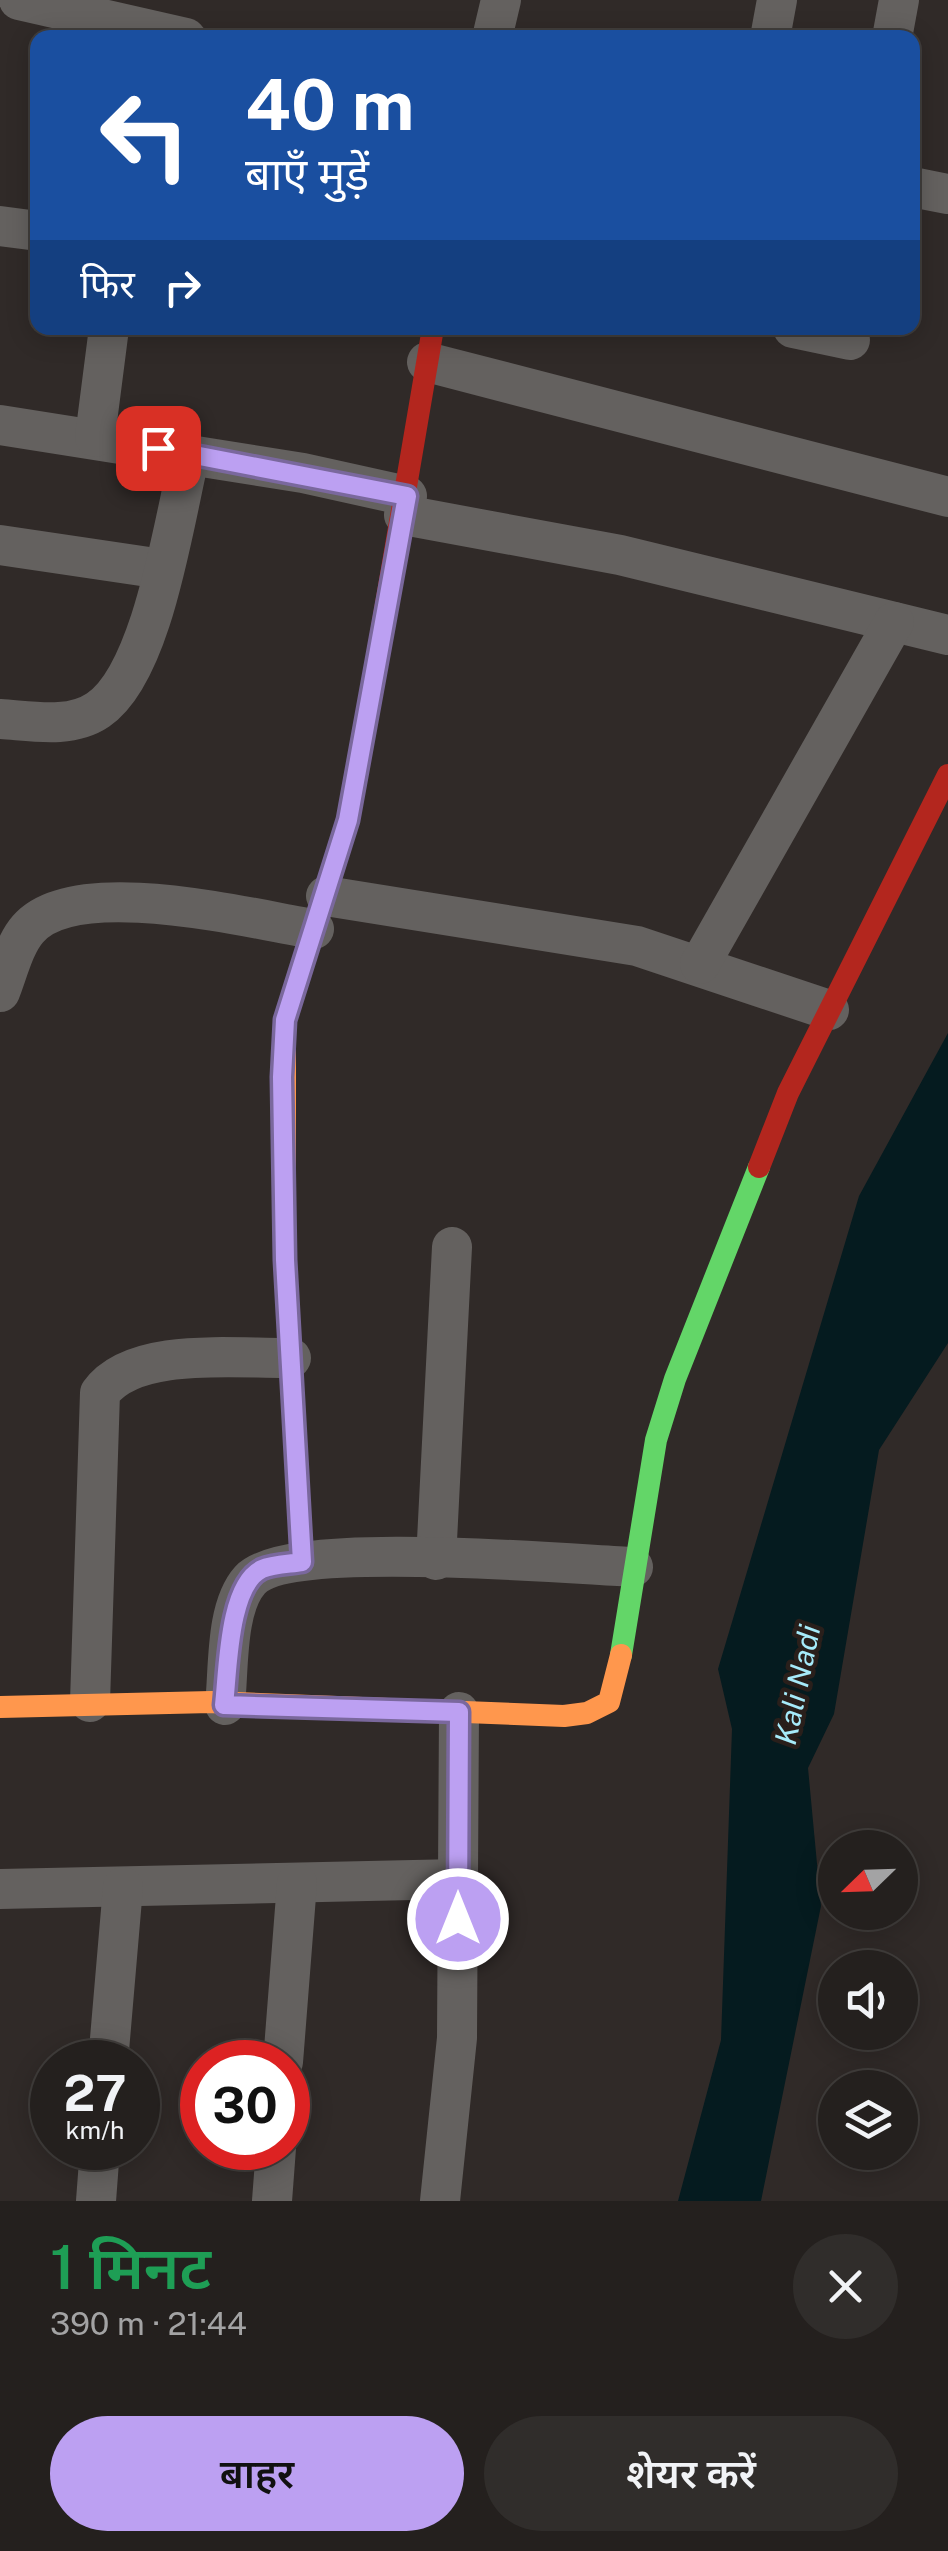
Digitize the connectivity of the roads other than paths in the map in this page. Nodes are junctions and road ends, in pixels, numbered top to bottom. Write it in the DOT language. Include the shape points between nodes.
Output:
graph roads {
  1 [pos="19,0"];
  2 [pos="500,0"];
  3 [pos="777,0"];
  4 [pos="899,0"];
  5 [pos="151,30"];
  6 [pos="494,30"];
  7 [pos="771,30"];
  8 [pos="893,30"];
  9 [pos="920,189"];
  10 [pos="948,194"];
  11 [pos="0,226"];
  12 [pos="30,230"];
  13 [pos="108,335"];
  14 [pos="826,335"];
  15 [pos="850,340"];
  16 [pos="430,345"];
  17 [pos="0,426"];
  18 [pos="94,437"];
  19 [pos="190,454"];
  20 [pos="948,497"];
  21 [pos="405,505"];
  22 [pos="0,546"];
  23 [pos="162,569"];
  24 [pos="894,622"];
  25 [pos="948,635"];
  26 [pos="0,720"];
  27 [pos="948,775"];
  28 [pos="320,913"];
  29 [pos="700,964"];
  30 [pos="0,992"];
  31 [pos="830,1010"];
  32 [pos="452,1247"];
  33 [pos="290,1358"];
  34 [pos="436,1560"];
  35 [pos="302,1562"];
  36 [pos="633,1567"];
  37 [pos="90,1702"];
  38 [pos="224,1705"];
  39 [pos="0,1707"];
  40 [pos="459,1712"];
  41 [pos="458,1879"];
  42 [pos="297,1883"];
  43 [pos="123,1886"];
  44 [pos="0,1889"];
  45 [pos="110,2040"];
  46 [pos="285,2040"];
  47 [pos="98,2170"];
  48 [pos="274,2170"];
  49 [pos="96,2201"];
  50 [pos="272,2201"];
  51 [pos="440,2201"];
  1 -- 5 [label="street"];
  2 -- 6 [label="street"];
  3 -- 7 [label="street"];
  4 -- 8 [label="street"];
  9 -- 10 [label="street"];
  11 -- 12 [label="street"];
  13 -- 18 [label="street"];
  14 -- 15 [label="street"];
  16 -- 20 [label="street"];
  16 -- 21 [label="street"];
  17 -- 18 [label="street"];
  18 -- 19 [label="street"];
  19 -- 21 [label="street"];
  19 -- 23 [label="street"];
  21 -- 24 [label="street"];
  21 -- 28 [label="street" via="348,820"];
  22 -- 23 [label="street"];
  23 -- 26 [label="street" via="142,648 124,686 96,712 67,722"];
  24 -- 25 [label="street"];
  24 -- 29 [label="street"];
  27 -- 31 [label="street"];
  28 -- 29 [label="street" via="600,940"];
  28 -- 30 [label="street" via="136,900 80,905 28,928"];
  28 -- 33 [label="street" via="288,1006 282,1077"];
  29 -- 31 [label="street"];
  31 -- 36 [label="street" via="788,1093 674,1379"];
  32 -- 34 [label="street"];
  33 -- 35 [label="street"];
  33 -- 37 [label="street" via="131,1367 112,1376 100,1393"];
  34 -- 35 [label="street"];
  34 -- 36 [label="street"];
  35 -- 38 [label="street" via="261,1570 246,1584 236,1610"];
  36 -- 40 [label="street" via="618,1678 608,1702 564,1716"];
  37 -- 38 [label="street"];
  37 -- 39 [label="street"];
  38 -- 40 [label="street"];
  40 -- 41 [label="street"];
  41 -- 42 [label="street"];
  41 -- 51 [label="street" via="457,2038"];
  42 -- 43 [label="street"];
  42 -- 46 [label="street"];
  43 -- 44 [label="street"];
  43 -- 45 [label="street"];
  47 -- 49 [label="street"];
  48 -- 50 [label="street"];
}
